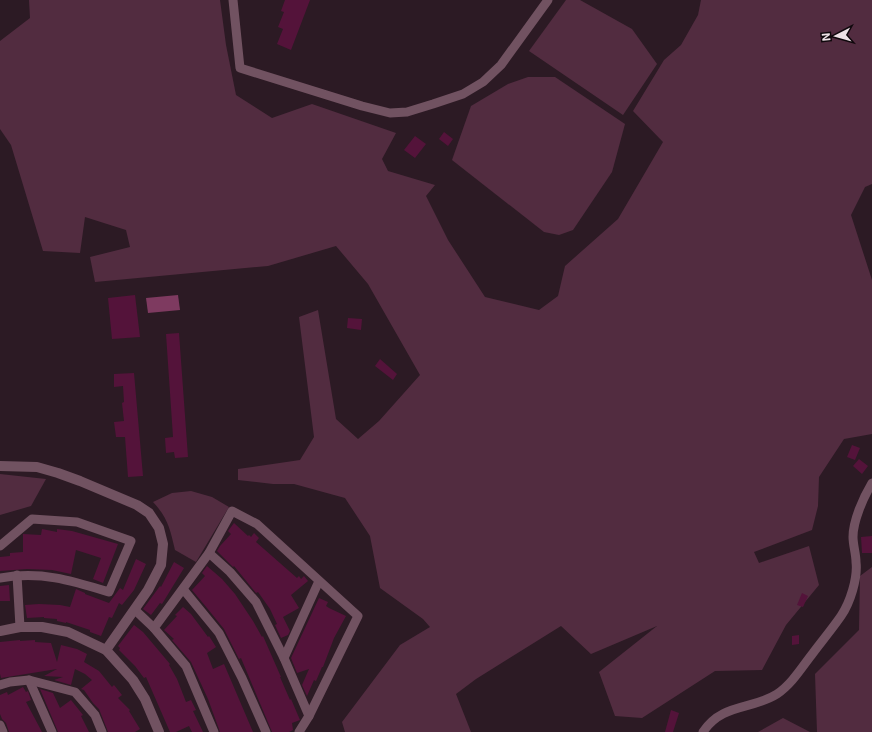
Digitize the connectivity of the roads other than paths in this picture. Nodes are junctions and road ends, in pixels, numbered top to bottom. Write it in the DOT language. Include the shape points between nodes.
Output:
graph roads {
  1 [pos="233,0"];
  2 [pos="548,0"];
  3 [pos="0,466"];
  4 [pos="872,483"];
  5 [pos="0,546"];
  6 [pos="209,553"];
  7 [pos="17,575"];
  8 [pos="0,578"];
  9 [pos="319,581"];
  10 [pos="183,589"];
  11 [pos="135,610"];
  12 [pos="20,627"];
  13 [pos="154,628"];
  14 [pos="0,631"];
  15 [pos="106,650"];
  16 [pos="284,658"];
  17 [pos="29,680"];
  18 [pos="0,685"];
  19 [pos="309,716"];
  20 [pos="0,725"];
  21 [pos="3,732"];
  22 [pos="52,732"];
  23 [pos="102,732"];
  24 [pos="159,732"];
  25 [pos="214,732"];
  26 [pos="266,732"];
  27 [pos="299,732"];
  28 [pos="703,732"];
  1 -- 2 [label="street" via="240,68 390,113 407,112 433,104 463,94 484,82 501,65"];
  3 -- 11 [label="street" via="36,468 58,473 137,505 149,513 159,528 163,544 162,560"];
  4 -- 28 [label="street" via="859,509 853,537 857,563 853,587 841,616 787,687 763,701 723,714 713,720"];
  5 -- 7 [label="street" via="32,519 77,522 131,541 109,592 48,576"];
  6 -- 9 [label="street" via="232,511 257,524"];
  6 -- 10 [label="street"];
  6 -- 16 [label="street" via="230,572 256,602"];
  7 -- 8 [label="street"];
  7 -- 12 [label="street"];
  9 -- 16 [label="street"];
  9 -- 19 [label="street" via="358,616"];
  10 -- 13 [label="street"];
  10 -- 26 [label="street" via="219,633"];
  11 -- 13 [label="street"];
  11 -- 15 [label="street"];
  12 -- 14 [label="street"];
  12 -- 15 [label="street" via="42,627 68,632"];
  13 -- 25 [label="street" via="186,666"];
  15 -- 24 [label="street" via="133,680 145,699"];
  16 -- 19 [label="street"];
  17 -- 18 [label="street"];
  17 -- 22 [label="street"];
  17 -- 23 [label="street" via="75,692 95,715"];
  19 -- 27 [label="street"];
  20 -- 21 [label="street"];
}
